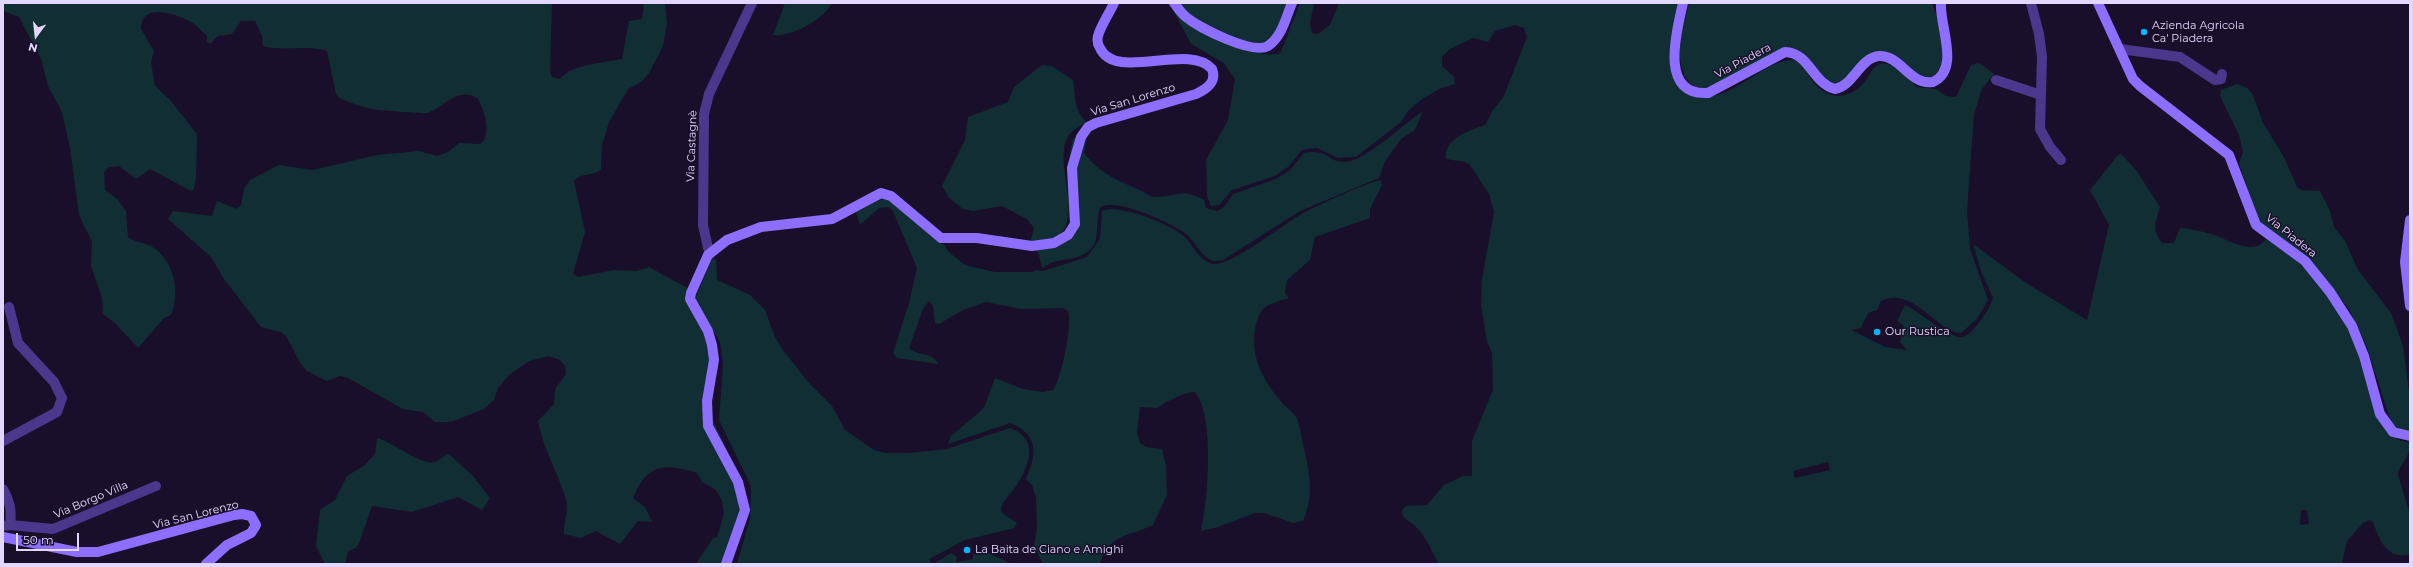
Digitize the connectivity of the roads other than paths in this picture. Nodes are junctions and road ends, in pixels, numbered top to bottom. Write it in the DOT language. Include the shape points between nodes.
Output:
graph roads {
  1 [pos="752,3"];
  2 [pos="1114,3"];
  3 [pos="1174,3"];
  4 [pos="1292,3"];
  5 [pos="1683,3"];
  6 [pos="1941,3"];
  7 [pos="2031,3"];
  8 [pos="2098,3"];
  9 [pos="2120,49"];
  10 [pos="2222,74"];
  11 [pos="1996,80"];
  12 [pos="2041,96"];
  13 [pos="2061,160"];
  14 [pos="2410,220"];
  15 [pos="712,250"];
  16 [pos="2410,306"];
  17 [pos="9,307"];
  18 [pos="2410,436"];
  19 [pos="3,441"];
  20 [pos="156,486"];
  21 [pos="3,489"];
  22 [pos="7,525"];
  23 [pos="3,537"];
  24 [pos="206,564"];
  25 [pos="726,564"];
  1 -- 15 [label="street, Via Castagnè" via="709,94 704,114 703,225 708,248"];
  2 -- 15 [label="street, Via San Lorenzo" via="1098,36 1098,44 1105,56 1120,62 1199,61 1211,67 1213,79 1207,88 1196,94 1088,127 1079,141 1072,168 1075,224 1068,235 1060,241 1032,246 977,238 941,238 891,196 881,193 838,217 755,228 727,240"];
  3 -- 4 [label="street" via="1186,17 1199,26 1257,49 1267,47 1276,40"];
  5 -- 6 [label="street, Via Piadera" via="1674,43 1676,70 1688,89 1708,93 1785,52 1802,57 1824,85 1835,89 1847,84 1867,62 1880,56 1894,60 1920,81 1933,82 1940,76 1946,60"];
  7 -- 12 [label="street" via="2041,49"];
  8 -- 9 [label="street, Via Piadera"];
  9 -- 10 [label="street" via="2180,57 2215,80 2221,79"];
  9 -- 18 [label="street, Via Piadera" via="2133,79 2140,86 2229,155 2256,225 2305,261 2330,292 2344,312 2359,342 2380,414 2393,432"];
  11 -- 12 [label="street"];
  12 -- 13 [label="street" via="2040,129"];
  14 -- 16 [label="street" via="2405,262"];
  15 -- 25 [label="street, Via San Lorenzo" via="703,262 690,299 708,332 712,345 714,360 707,401 708,426 738,482 745,510"];
  17 -- 19 [label="street" via="18,343 54,382 62,398 57,412"];
  20 -- 22 [label="street, Via Borgo Villa" via="53,529"];
  21 -- 22 [label="street, Via Borgo Villa" via="11,504"];
  23 -- 24 [label="street, Via San Lorenzo" via="78,552 98,552 234,515 251,516 256,525 251,533 227,545"];
}
